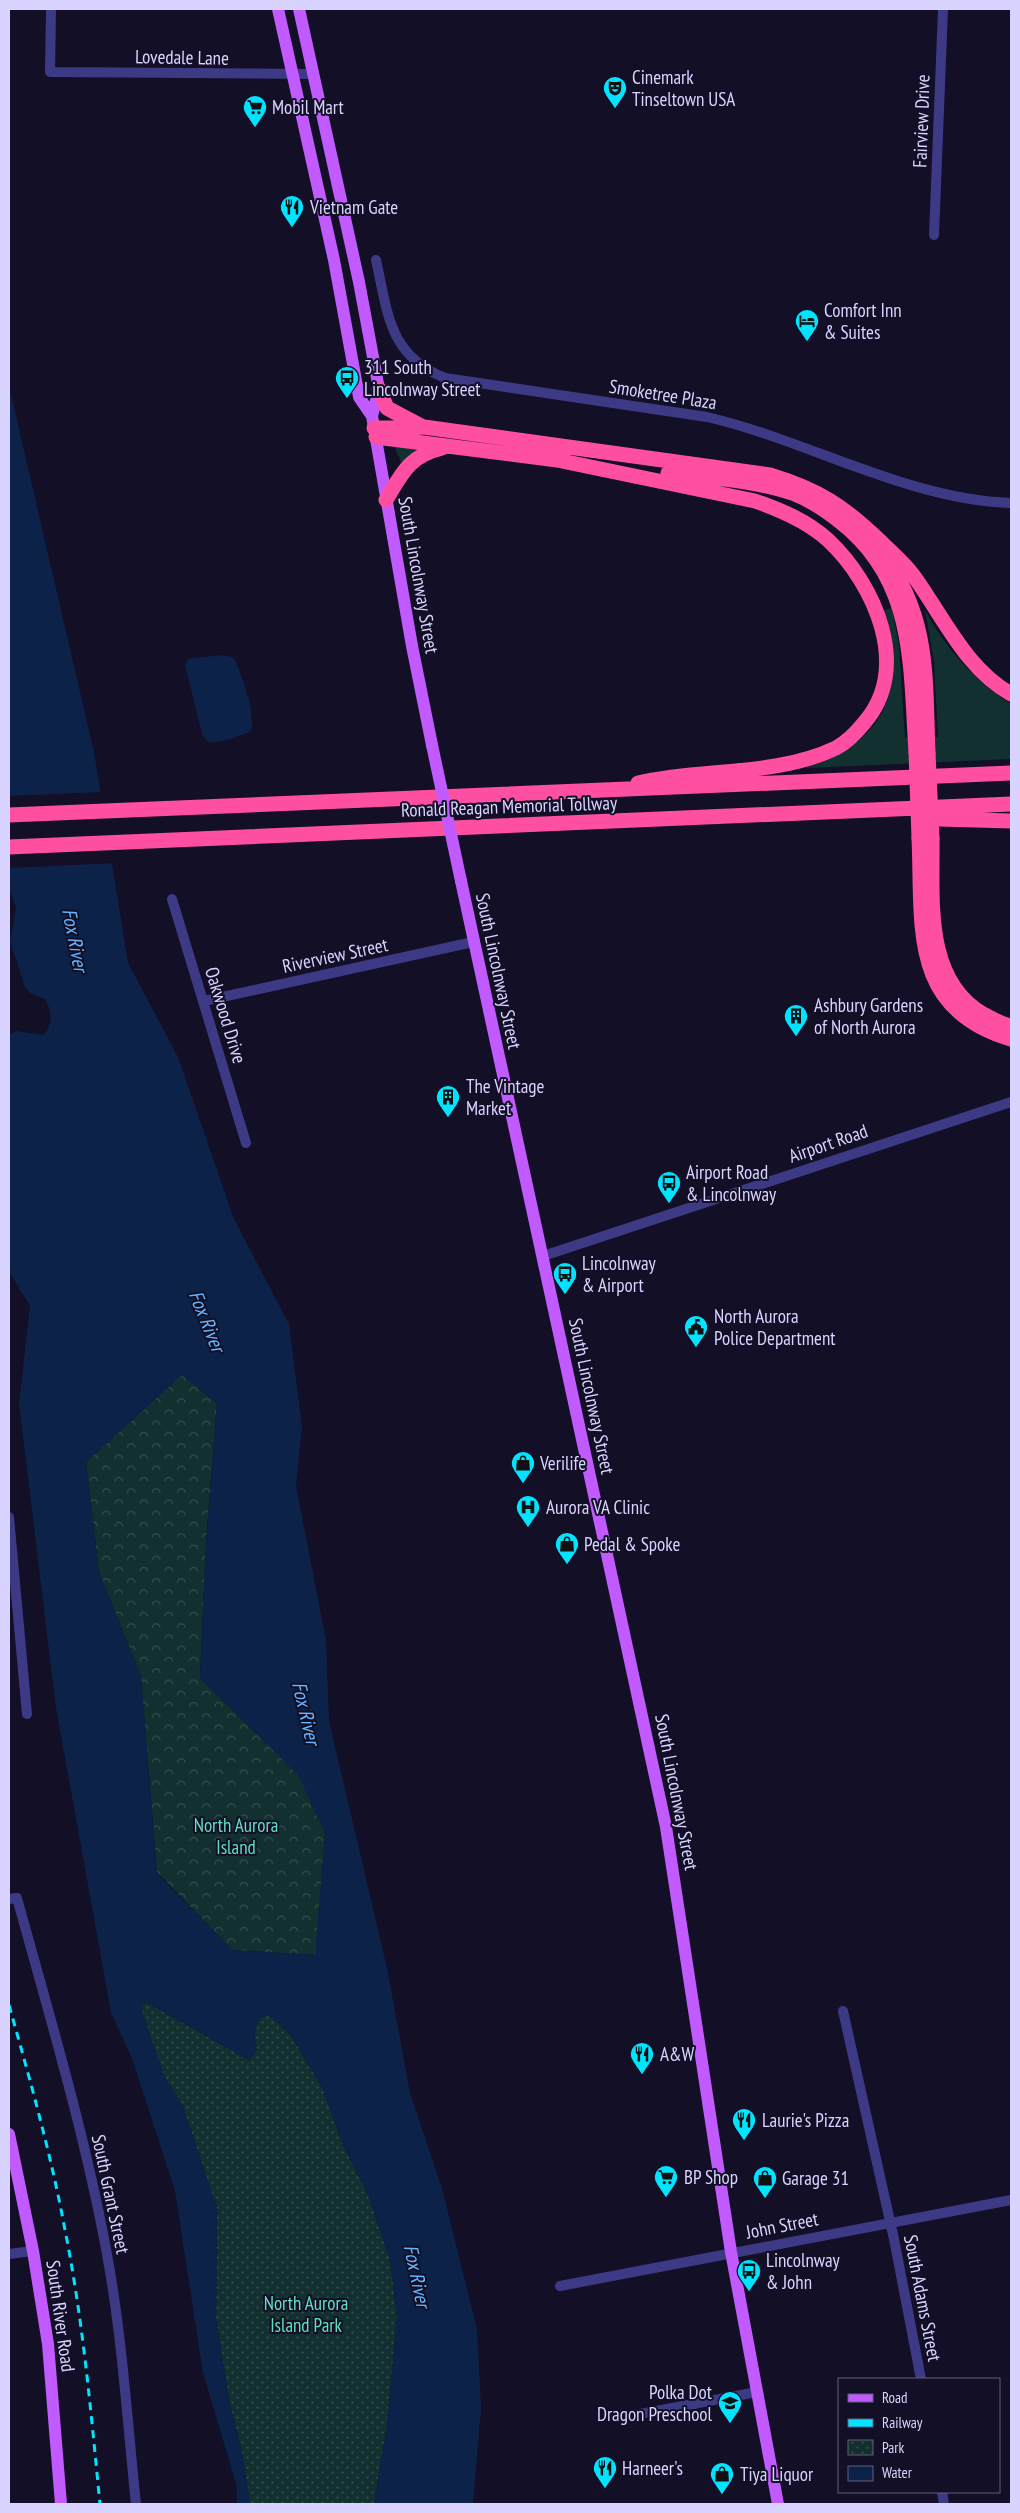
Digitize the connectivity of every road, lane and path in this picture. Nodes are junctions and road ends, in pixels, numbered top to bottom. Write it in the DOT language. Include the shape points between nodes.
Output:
graph roads {
  1 [pos="51,9"];
  2 [pos="278,9"];
  3 [pos="298,9"];
  4 [pos="943,9"];
  5 [pos="313,74"];
  6 [pos="293,75"];
  7 [pos="934,235"];
  8 [pos="376,260"];
  9 [pos="379,389"];
  10 [pos="374,427"];
  11 [pos="424,427"];
  12 [pos="448,447"];
  13 [pos="556,460"];
  14 [pos="386,500"];
  15 [pos="1011,503"];
  16 [pos="857,519"];
  17 [pos="1011,694"];
  18 [pos="922,752"];
  19 [pos="1011,773"];
  20 [pos="603,791"];
  21 [pos="1011,804"];
  22 [pos="892,810"];
  23 [pos="9,815"];
  24 [pos="1011,821"];
  25 [pos="925,838"];
  26 [pos="9,847"];
  27 [pos="172,898"];
  28 [pos="473,942"];
  29 [pos="204,1001"];
  30 [pos="1011,1026"];
  31 [pos="1011,1039"];
  32 [pos="1011,1102"];
  33 [pos="246,1143"];
  34 [pos="543,1256"];
  35 [pos="9,1517"];
  36 [pos="27,1714"];
  37 [pos="13,1898"];
  38 [pos="843,2010"];
  39 [pos="9,2134"];
  40 [pos="1011,2200"];
  41 [pos="890,2223"];
  42 [pos="33,2251"];
  43 [pos="730,2252"];
  44 [pos="9,2254"];
  45 [pos="560,2286"];
  46 [pos="921,2378"];
  47 [pos="757,2392"];
  48 [pos="619,2418"];
  49 [pos="61,2504"];
  50 [pos="136,2504"];
  51 [pos="778,2504"];
  1 -- 6 [label="street, Lovedale Lane" via="50,72"];
  2 -- 6 [label="main road, South Lincolnway Street"];
  3 -- 5 [label="main road, South Lincolnway Street"];
  4 -- 7 [label="street, Fairview Drive"];
  5 -- 6 [label="street, Lovedale Lane"];
  5 -- 9 [label="main road, South Lincolnway Street"];
  6 -- 10 [label="main road, South Lincolnway Street" via="334,260 359,397"];
  8 -- 15 [label="street, Smoketree Plaza" via="393,332 400,346 419,364 445,378 706,417 745,427 926,489 976,500"];
  9 -- 10 [label="main road, South Lincolnway Street"];
  9 -- 11 [label="highway" via="387,408"];
  10 -- 11 [label="highway"];
  10 -- 12 [label="highway"];
  10 -- 14 [label="main road, South Lincolnway Street"];
  11 -- 16 [label="highway" via="770,475 804,485"];
  12 -- 13 [label="highway"];
  12 -- 14 [label="highway" via="415,459 403,470"];
  13 -- 18 [label="highway" via="749,483 796,495 853,531 873,553 902,610 910,648"];
  13 -- 20 [label="highway" via="780,509 805,523 834,547 863,584 886,644 887,666 880,699 855,734 837,747 792,762 662,778"];
  14 -- 28 [label="main road, South Lincolnway Street, bridge"];
  16 -- 17 [label="highway" via="912,575 967,656"];
  16 -- 18 [label="highway" via="899,576 912,603 924,660"];
  18 -- 25 [label="highway, bridge"];
  19 -- 20 [label="highway, Ronald Reagan Memorial Tollway"];
  20 -- 23 [label="highway, Ronald Reagan Memorial Tollway"];
  21 -- 22 [label="highway, Ronald Reagan Memorial Tollway"];
  22 -- 24 [label="highway" via="940,819"];
  22 -- 26 [label="highway, Ronald Reagan Memorial Tollway"];
  25 -- 30 [label="highway" via="934,932 940,959 951,985 971,1006 1003,1025"];
  25 -- 31 [label="highway" via="924,946 931,976 948,1002 967,1020"];
  27 -- 29 [label="street, Oakwood Drive"];
  28 -- 29 [label="street, Riverview Street"];
  28 -- 34 [label="main road, South Lincolnway Street"];
  29 -- 33 [label="street, Oakwood Drive"];
  32 -- 34 [label="street, Airport Road"];
  34 -- 43 [label="main road, South Lincolnway Street" via="666,1827"];
  35 -- 36 [label="street"];
  37 -- 50 [label="street, South Grant Street" via="81,2137 101,2224 116,2314"];
  38 -- 41 [label="street, South Adams Street"];
  39 -- 42 [label="main road, South River Road"];
  40 -- 41 [label="street, John Street"];
  41 -- 43 [label="street, John Street"];
  41 -- 46 [label="street, South Adams Street"];
  42 -- 44 [label="street"];
  42 -- 49 [label="main road, South River Road" via="48,2344"];
  43 -- 45 [label="street, John Street"];
  43 -- 47 [label="main road, South Lincolnway Street"];
  47 -- 48 [label="street"];
  47 -- 51 [label="main road, South Lincolnway Street"];
}
